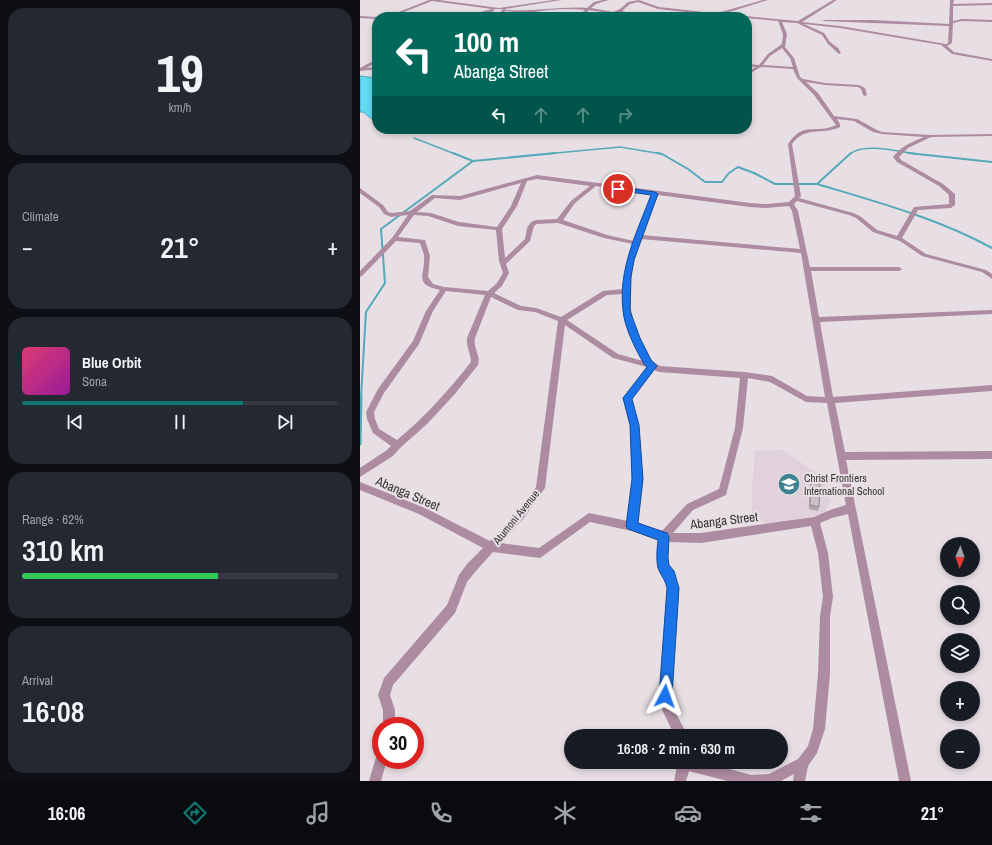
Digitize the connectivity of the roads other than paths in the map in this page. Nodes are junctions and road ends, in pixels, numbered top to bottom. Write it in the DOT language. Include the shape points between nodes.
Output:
graph roads {
  1 [pos="432,0"];
  2 [pos="466,0"];
  3 [pos="559,0"];
  4 [pos="607,0"];
  5 [pos="637,0"];
  6 [pos="766,0"];
  7 [pos="835,0"];
  8 [pos="952,0"];
  9 [pos="459,3"];
  10 [pos="992,4"];
  11 [pos="951,5"];
  12 [pos="590,8"];
  13 [pos="501,9"];
  14 [pos="618,11"];
  15 [pos="401,12"];
  16 [pos="486,12"];
  17 [pos="500,12"];
  18 [pos="525,12"];
  19 [pos="585,12"];
  20 [pos="608,12"];
  21 [pos="621,12"];
  22 [pos="693,12"];
  23 [pos="730,12"];
  24 [pos="360,17"];
  25 [pos="372,18"];
  26 [pos="752,18"];
  27 [pos="778,21"];
  28 [pos="992,21"];
  29 [pos="752,22"];
  30 [pos="799,22"];
  31 [pos="951,23"];
  32 [pos="783,45"];
  33 [pos="943,45"];
  34 [pos="839,53"];
  35 [pos="992,60"];
  36 [pos="372,63"];
  37 [pos="752,65"];
  38 [pos="760,66"];
  39 [pos="795,68"];
  40 [pos="372,69"];
  41 [pos="360,70"];
  42 [pos="752,71"];
  43 [pos="800,80"];
  44 [pos="865,95"];
  45 [pos="832,117"];
  46 [pos="992,135"];
  47 [pos="930,136"];
  48 [pos="525,180"];
  49 [pos="594,185"];
  50 [pos="361,193"];
  51 [pos="655,194"];
  52 [pos="794,201"];
  53 [pos="412,213"];
  54 [pos="559,221"];
  55 [pos="499,229"];
  56 [pos="394,239"];
  57 [pos="898,239"];
  58 [pos="638,240"];
  59 [pos="804,251"];
  60 [pos="502,263"];
  61 [pos="807,269"];
  62 [pos="899,269"];
  63 [pos="360,275"];
  64 [pos="992,277"];
  65 [pos="444,289"];
  66 [pos="627,291"];
  67 [pos="489,293"];
  68 [pos="992,312"];
  69 [pos="562,320"];
  70 [pos="816,320"];
  71 [pos="653,366"];
  72 [pos="744,375"];
  73 [pos="992,388"];
  74 [pos="830,400"];
  75 [pos="397,445"];
  76 [pos="992,455"];
  77 [pos="842,456"];
  78 [pos="360,473"];
  79 [pos="360,486"];
  80 [pos="852,508"];
  81 [pos="815,521"];
  82 [pos="632,526"];
  83 [pos="663,537"];
  84 [pos="492,547"];
  85 [pos="389,717"];
  86 [pos="678,729"];
  87 [pos="802,763"];
  88 [pos="378,769"];
  89 [pos="683,769"];
  90 [pos="709,769"];
  91 [pos="375,781"];
  92 [pos="680,781"];
  93 [pos="799,781"];
  94 [pos="905,781"];
  1 -- 9 [label="street"];
  1 -- 15 [label="street"];
  2 -- 9 [label="street"];
  3 -- 13 [label="street"];
  4 -- 12 [label="street" via="597,2"];
  5 -- 14 [label="street"];
  5 -- 22 [label="street" via="658,8"];
  6 -- 23 [label="street"];
  7 -- 30 [label="street"];
  8 -- 11 [label="street"];
  9 -- 13 [label="street"];
  10 -- 11 [label="street"];
  11 -- 31 [label="street"];
  12 -- 18 [label="street"];
  12 -- 19 [label="street"];
  12 -- 20 [label="street"];
  13 -- 16 [label="street"];
  13 -- 17 [label="street"];
  13 -- 18 [label="street"];
  14 -- 21 [label="street"];
  24 -- 25 [label="street"];
  26 -- 27 [label="street"];
  27 -- 29 [label="street"];
  27 -- 30 [label="street"];
  27 -- 32 [label="street" via="784,34"];
  28 -- 31 [label="street" via="962,20"];
  30 -- 31 [label="street"];
  30 -- 33 [label="street"];
  30 -- 34 [label="street" via="825,36"];
  31 -- 33 [label="street" via="950,43"];
  32 -- 38 [label="street" via="769,55"];
  32 -- 39 [label="street"];
  33 -- 35 [label="street" via="954,52"];
  36 -- 41 [label="street"];
  37 -- 38 [label="street"];
  38 -- 39 [label="street"];
  38 -- 42 [label="street"];
  39 -- 43 [label="street"];
  40 -- 41 [label="street"];
  43 -- 44 [label="street" via="859,86 863,88"];
  43 -- 45 [label="street" via="816,94"];
  45 -- 47 [label="street" via="855,120 882,133"];
  45 -- 52 [label="street" via="838,124 834,129 803,131 790,144 798,192"];
  46 -- 47 [label="street"];
  47 -- 57 [label="street" via="898,153 896,157 952,194 952,205 945,208 916,208"];
  48 -- 49 [label="street" via="537,177"];
  48 -- 53 [label="street" via="460,198 434,196"];
  48 -- 55 [label="street" via="514,206"];
  49 -- 51 [label="street"];
  49 -- 54 [label="street" via="573,202"];
  50 -- 53 [label="street" via="391,215"];
  51 -- 52 [label="street" via="766,206"];
  51 -- 58 [label="street"];
  52 -- 57 [label="street" via="851,214 875,231"];
  52 -- 59 [label="street"];
  53 -- 55 [label="street" via="429,214 458,224"];
  53 -- 56 [label="street"];
  54 -- 58 [label="street" via="606,237"];
  54 -- 60 [label="street" via="534,223 530,227 528,240"];
  55 -- 60 [label="street"];
  56 -- 63 [label="street"];
  56 -- 65 [label="street" via="423,241 427,256 426,282"];
  57 -- 64 [label="street" via="924,255 984,271"];
  58 -- 59 [label="street"];
  58 -- 66 [label="street" via="630,260"];
  59 -- 61 [label="street"];
  60 -- 67 [label="street" via="506,273 500,284"];
  61 -- 62 [label="street"];
  61 -- 70 [label="street"];
  65 -- 67 [label="street"];
  65 -- 75 [label="street" via="430,311 416,342 384,385 370,412 376,431"];
  66 -- 69 [label="street" via="605,293"];
  66 -- 71 [label="street" via="626,311 647,362"];
  67 -- 69 [label="street" via="520,308 536,310"];
  67 -- 75 [label="street" via="470,343 476,358 475,363 424,422"];
  68 -- 70 [label="street"];
  69 -- 71 [label="street" via="616,356"];
  69 -- 84 [label="street, Atumoni Avenue" via="540,488 521,515"];
  70 -- 74 [label="street"];
  71 -- 72 [label="street" via="659,369"];
  71 -- 82 [label="street" via="627,398 634,425 637,479"];
  72 -- 74 [label="street" via="772,379 806,399"];
  72 -- 83 [label="street" via="738,428 723,492 690,507"];
  73 -- 74 [label="street"];
  74 -- 77 [label="street"];
  75 -- 78 [label="street" via="390,453"];
  76 -- 77 [label="street"];
  77 -- 80 [label="street"];
  79 -- 84 [label="street, Abanga Street" via="422,511"];
  80 -- 81 [label="street, Abanga Street"];
  80 -- 94 [label="street"];
  81 -- 83 [label="street, Abanga Street" via="701,538"];
  81 -- 87 [label="street" via="823,553 828,598 825,616 824,674 819,729 812,749"];
  82 -- 83 [label="street, Abanga Street"];
  82 -- 84 [label="street, Abanga Street" via="589,517 540,553"];
  83 -- 86 [label="street" via="662,558 673,588 665,696 669,712"];
  84 -- 85 [label="street, Atumoni Avenue" via="463,579 450,608 388,682 384,695"];
  87 -- 90 [label="street" via="770,780 751,781"];
  87 -- 93 [label="street"];
  88 -- 91 [label="street"];
  89 -- 92 [label="street"];
}
